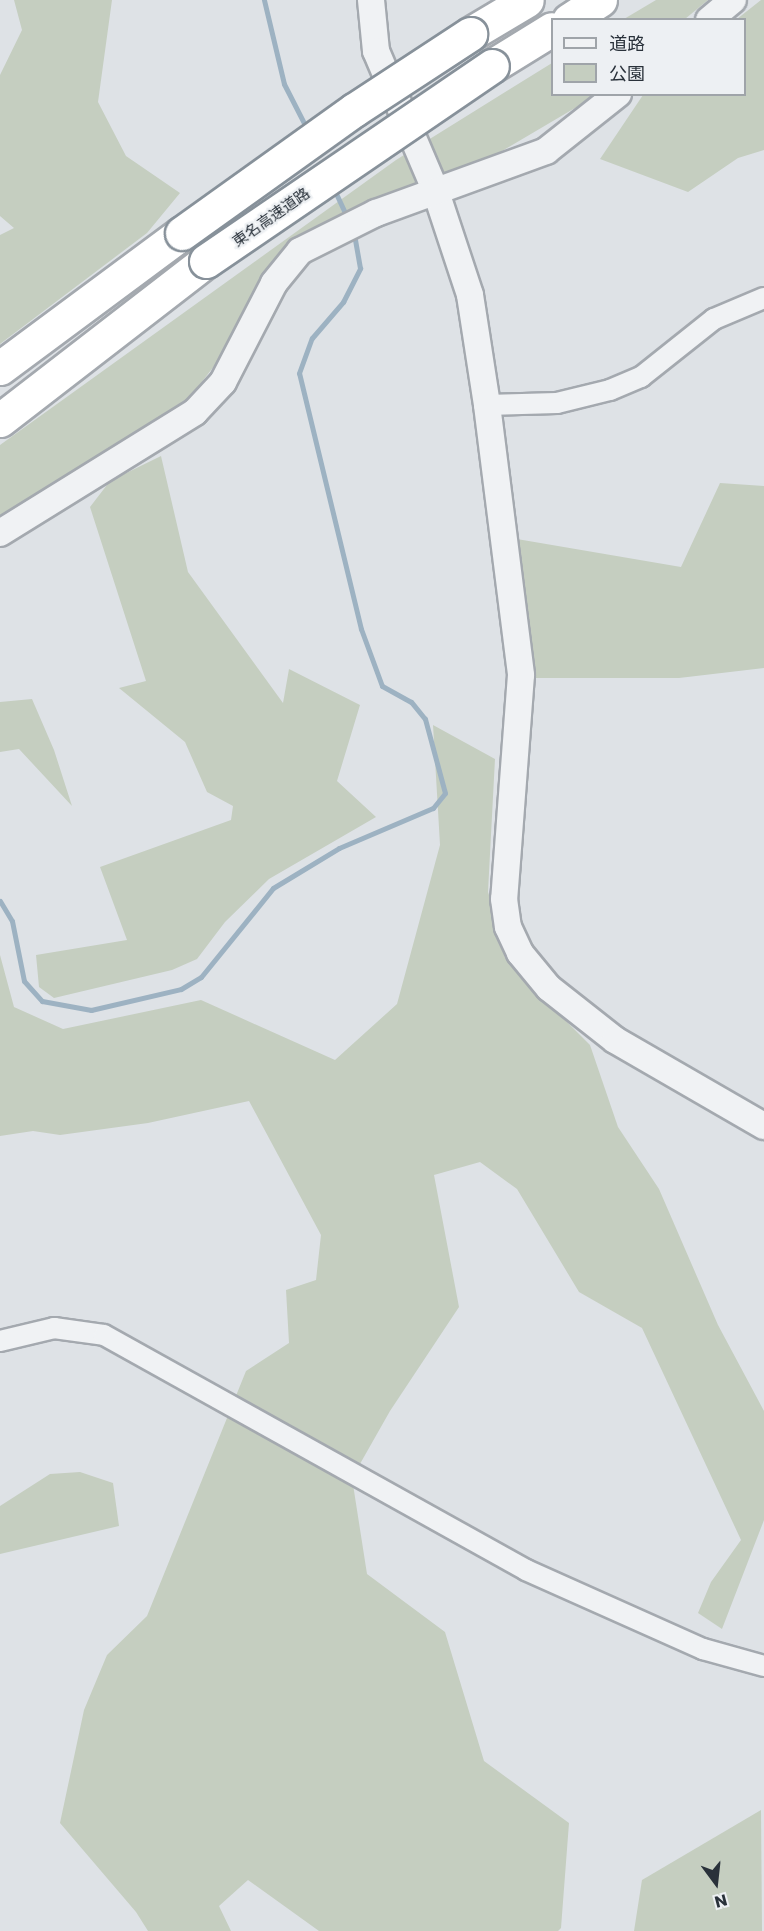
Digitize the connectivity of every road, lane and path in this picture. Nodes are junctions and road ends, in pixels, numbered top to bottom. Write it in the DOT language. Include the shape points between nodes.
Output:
graph roads {
  1 [pos="371,0"];
  2 [pos="527,0"];
  3 [pos="600,0"];
  4 [pos="733,0"];
  5 [pos="572,18"];
  6 [pos="711,18"];
  7 [pos="551,31"];
  8 [pos="615,96"];
  9 [pos="436,192"];
  10 [pos="764,298"];
  11 [pos="0,368"];
  12 [pos="487,405"];
  13 [pos="0,420"];
  14 [pos="0,533"];
  15 [pos="764,1126"];
  16 [pos="0,1341"];
  17 [pos="764,1666"];
  1 -- 9 [label="street" via="376,51"];
  2 -- 11 [label="highway, bridge" via="354,110"];
  3 -- 5 [label="highway"];
  4 -- 6 [label="street"];
  7 -- 13 [label="highway, 東名高速道路, bridge" via="492,66 206,261"];
  8 -- 9 [label="street" via="546,151"];
  9 -- 12 [label="street" via="470,295"];
  9 -- 14 [label="street" via="376,213 300,251 274,283 223,382 195,412"];
  10 -- 12 [label="street" via="714,319 641,377 610,390 557,403"];
  12 -- 15 [label="street" via="521,675 504,899 508,927 520,953 549,988 615,1040"];
  16 -- 17 [label="street" via="54,1328 104,1335 526,1570 703,1649"];
}
